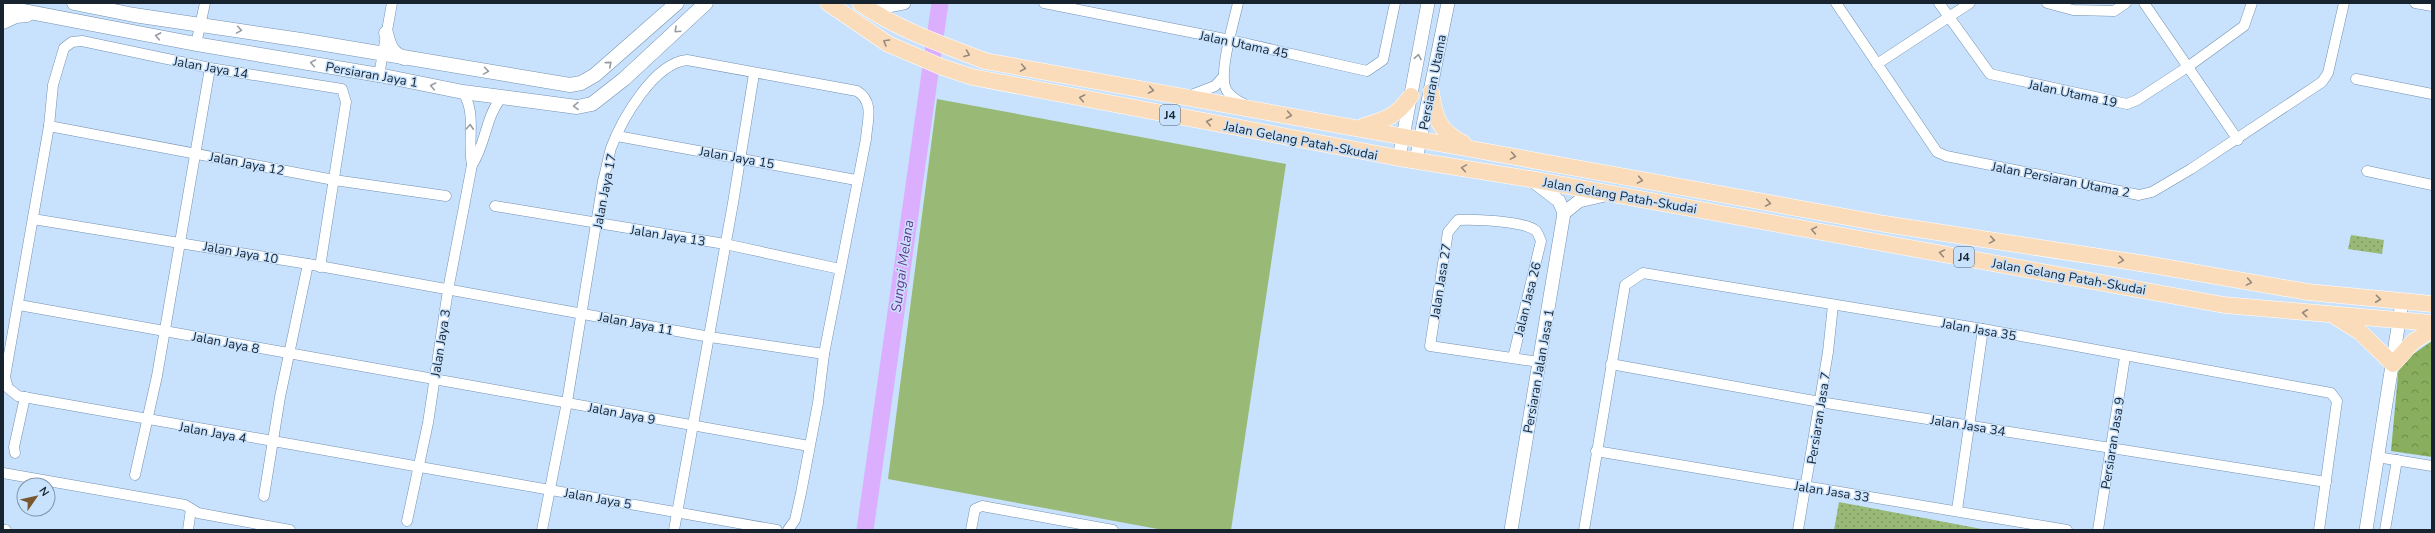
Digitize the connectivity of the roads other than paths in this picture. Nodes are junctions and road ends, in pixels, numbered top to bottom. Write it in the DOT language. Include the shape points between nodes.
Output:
graph roads {
  1 [pos="74,3"];
  2 [pos="204,3"];
  3 [pos="392,3"];
  4 [pos="677,3"];
  5 [pos="706,3"];
  6 [pos="828,3"];
  7 [pos="860,3"];
  8 [pos="872,3"];
  9 [pos="904,3"];
  10 [pos="1044,3"];
  11 [pos="1238,3"];
  12 [pos="1395,3"];
  13 [pos="1448,3"];
  14 [pos="1836,3"];
  15 [pos="1939,3"];
  16 [pos="1970,3"];
  17 [pos="2047,3"];
  18 [pos="2126,3"];
  19 [pos="2144,3"];
  20 [pos="2252,3"];
  21 [pos="2344,3"];
  22 [pos="2415,3"];
  23 [pos="2432,6"];
  24 [pos="3,7"];
  25 [pos="1426,7"];
  26 [pos="41,14"];
  27 [pos="1948,18"];
  28 [pos="3,22"];
  29 [pos="200,24"];
  30 [pos="386,33"];
  31 [pos="1230,40"];
  32 [pos="196,44"];
  33 [pos="631,46"];
  34 [pos="383,55"];
  35 [pos="406,58"];
  36 [pos="642,63"];
  37 [pos="1877,64"];
  38 [pos="2189,66"];
  39 [pos="210,68"];
  40 [pos="379,74"];
  41 [pos="754,74"];
  42 [pos="1223,77"];
  43 [pos="2356,79"];
  44 [pos="463,92"];
  45 [pos="1431,92"];
  46 [pos="2432,94"];
  47 [pos="1411,96"];
  48 [pos="1186,97"];
  49 [pos="502,98"];
  50 [pos="1251,108"];
  51 [pos="49,126"];
  52 [pos="1359,128"];
  53 [pos="1403,135"];
  54 [pos="617,136"];
  55 [pos="1421,139"];
  56 [pos="2238,140"];
  57 [pos="1474,149"];
  58 [pos="195,152"];
  59 [pos="740,157"];
  60 [pos="1399,158"];
  61 [pos="1416,160"];
  62 [pos="472,165"];
  63 [pos="2367,171"];
  64 [pos="1530,179"];
  65 [pos="334,180"];
  66 [pos="856,180"];
  67 [pos="2432,185"];
  68 [pos="1611,194"];
  69 [pos="446,196"];
  70 [pos="495,206"];
  71 [pos="1564,213"];
  72 [pos="33,219"];
  73 [pos="597,224"];
  74 [pos="1541,240"];
  75 [pos="180,242"];
  76 [pos="725,244"];
  77 [pos="308,264"];
  78 [pos="2146,264"];
  79 [pos="320,268"];
  80 [pos="840,269"];
  81 [pos="448,290"];
  82 [pos="2144,290"];
  83 [pos="2402,302"];
  84 [pos="2432,304"];
  85 [pos="19,305"];
  86 [pos="1833,305"];
  87 [pos="580,312"];
  88 [pos="2335,316"];
  89 [pos="2400,319"];
  90 [pos="2432,323"];
  91 [pos="1983,329"];
  92 [pos="2432,330"];
  93 [pos="165,331"];
  94 [pos="710,338"];
  95 [pos="289,354"];
  96 [pos="824,354"];
  97 [pos="2125,357"];
  98 [pos="1513,358"];
  99 [pos="1539,362"];
  100 [pos="1611,364"];
  101 [pos="2392,364"];
  102 [pos="434,379"];
  103 [pos="25,397"];
  104 [pos="567,402"];
  105 [pos="1820,402"];
  106 [pos="148,420"];
  107 [pos="1968,425"];
  108 [pos="694,427"];
  109 [pos="273,442"];
  110 [pos="809,446"];
  111 [pos="2111,448"];
  112 [pos="1596,451"];
  113 [pos="15,453"];
  114 [pos="2377,457"];
  115 [pos="2397,460"];
  116 [pos="2432,466"];
  117 [pos="418,468"];
  118 [pos="3,473"];
  119 [pos="135,475"];
  120 [pos="2326,482"];
  121 [pos="1806,487"];
  122 [pos="550,490"];
  123 [pos="264,496"];
  124 [pos="191,509"];
  125 [pos="1957,510"];
  126 [pos="678,512"];
  127 [pos="407,521"];
  128 [pos="1074,527"];
  129 [pos="188,530"];
  130 [pos="290,530"];
  131 [pos="542,530"];
  132 [pos="674,530"];
  133 [pos="777,530"];
  134 [pos="788,530"];
  135 [pos="971,530"];
  136 [pos="1113,530"];
  137 [pos="1511,530"];
  138 [pos="1584,530"];
  139 [pos="1798,530"];
  140 [pos="2067,530"];
  141 [pos="2098,530"];
  142 [pos="2319,530"];
  143 [pos="2366,530"];
  144 [pos="2385,530"];
  1 -- 29 [label="main road, Persiaran Jaya 1"];
  2 -- 29 [label="street"];
  3 -- 30 [label="street"];
  4 -- 33 [label="main road, Persiaran Jaya 1"];
  5 -- 36 [label="main road, Persiaran Jaya 1, one-way"];
  60 -- 6 [label="main road, Jalan Gelang Patah-Skudai / J4, one-way" via="972,77 888,44"];
  7 -- 48 [label="main road, Jalan Gelang Patah-Skudai / J4, one-way" via="881,18 985,61"];
  8 -- 9 [label="street" via="884,6"];
  10 -- 31 [label="street, Jalan Utama 45"];
  11 -- 31 [label="street"];
  12 -- 31 [label="street, Jalan Utama 45" via="1383,60 1367,71"];
  13 -- 45 [label="street, Persiaran Utama"];
  14 -- 37 [label="street, Jalan Persiaran Utama 2"];
  15 -- 27 [label="street, Jalan Utama 19"];
  16 -- 27 [label="street"];
  17 -- 18 [label="street" via="2073,10 2114,11"];
  19 -- 38 [label="street"];
  20 -- 38 [label="street, Jalan Utama 19" via="2244,26"];
  21 -- 56 [label="street, Jalan Persiaran Utama 2" via="2328,73 2322,82"];
  22 -- 23 [label="street"];
  24 -- 26 [label="main road, Persiaran Jaya 1"];
  47 -- 25 [label="street, Persiaran Utama, one-way"];
  26 -- 28 [label="main road" via="16,16"];
  32 -- 26 [label="main road, Persiaran Jaya 1, one-way"];
  27 -- 37 [label="street"];
  27 -- 38 [label="street, Jalan Utama 19" via="1990,74 2127,104"];
  29 -- 32 [label="street"];
  29 -- 34 [label="main road, Persiaran Jaya 1, one-way"];
  30 -- 34 [label="street"];
  30 -- 35 [label="main road" via="393,52"];
  31 -- 42 [label="street"];
  40 -- 32 [label="main road, Persiaran Jaya 1, one-way"];
  35 -- 33 [label="main road, Persiaran Jaya 1, one-way" via="570,85 581,83 596,75"];
  33 -- 36 [label="main road" via="644,53"];
  34 -- 35 [label="main road, Persiaran Jaya 1"];
  34 -- 40 [label="street"];
  36 -- 49 [label="main road, Persiaran Jaya 1, one-way" via="592,104 577,107"];
  37 -- 56 [label="street, Jalan Persiaran Utama 2" via="1927,140 1937,152 1946,156 2139,195 2152,192"];
  38 -- 56 [label="street"];
  39 -- 51 [label="street, Jalan Jaya 14" via="72,42 64,48 53,86"];
  39 -- 58 [label="street"];
  39 -- 65 [label="street, Jalan Jaya 14" via="342,90 346,97"];
  44 -- 40 [label="main road, Persiaran Jaya 1, one-way"];
  41 -- 54 [label="street, Jalan Jaya 17" via="687,60 679,61 661,72 640,96"];
  41 -- 59 [label="street"];
  41 -- 66 [label="street, Jalan Jaya 17" via="864,95 869,108 866,139"];
  42 -- 48 [label="street" via="1215,86"];
  42 -- 50 [label="street" via="1226,90"];
  43 -- 46 [label="street"];
  44 -- 49 [label="main road, Persiaran Jaya 1"];
  62 -- 44 [label="street, one-way" via="469,150 471,108"];
  45 -- 55 [label="street, Persiaran Utama"];
  45 -- 57 [label="main road" via="1436,117 1445,132"];
  47 -- 52 [label="main road" via="1398,113"];
  47 -- 53 [label="street, Persiaran Utama"];
  48 -- 50 [label="main road, Jalan Gelang Patah-Skudai / J4"];
  49 -- 62 [label="street" via="490,114 480,153"];
  50 -- 52 [label="main road, Jalan Gelang Patah-Skudai / J4, one-way"];
  51 -- 58 [label="street, Jalan Jaya 12"];
  51 -- 72 [label="street"];
  52 -- 53 [label="main road, Jalan Gelang Patah-Skudai / J4"];
  53 -- 55 [label="main road, Jalan Gelang Patah-Skudai / J4"];
  53 -- 60 [label="street, Persiaran Utama"];
  54 -- 59 [label="street, Jalan Jaya 15"];
  54 -- 73 [label="street, Jalan Jaya 17" via="603,181"];
  55 -- 57 [label="main road, Jalan Gelang Patah-Skudai / J4"];
  55 -- 61 [label="street, Persiaran Utama"];
  57 -- 78 [label="main road, Jalan Gelang Patah-Skudai / J4, one-way" via="1880,223"];
  58 -- 65 [label="street, Jalan Jaya 12"];
  58 -- 75 [label="street"];
  59 -- 66 [label="street, Jalan Jaya 15"];
  59 -- 76 [label="street"];
  60 -- 61 [label="main road, Jalan Gelang Patah-Skudai / J4"];
  64 -- 61 [label="main road, Jalan Gelang Patah-Skudai / J4, one-way"];
  62 -- 81 [label="street, Jalan Jaya 3"];
  63 -- 67 [label="street"];
  64 -- 68 [label="main road, Jalan Gelang Patah-Skudai / J4"];
  64 -- 71 [label="street" via="1559,201"];
  65 -- 69 [label="street, Jalan Jaya 12"];
  65 -- 79 [label="street"];
  66 -- 80 [label="street"];
  68 -- 71 [label="street" via="1579,201"];
  82 -- 68 [label="main road, Jalan Gelang Patah-Skudai / J4, one-way"];
  70 -- 73 [label="street, Jalan Jaya 13"];
  71 -- 99 [label="street, Persiaran Jalan Jasa 1"];
  72 -- 75 [label="street, Jalan Jaya 10"];
  72 -- 85 [label="street"];
  73 -- 76 [label="street, Jalan Jaya 13"];
  73 -- 87 [label="street, Jalan Jaya 17"];
  74 -- 98 [label="street, Jalan Jasa 26"];
  74 -- 98 [label="street, Jalan Jasa 27" via="1536,231 1528,227 1477,218 1458,220 1448,232 1430,346"];
  75 -- 77 [label="street, Jalan Jaya 10"];
  75 -- 93 [label="street"];
  76 -- 80 [label="street, Jalan Jaya 13"];
  76 -- 94 [label="street"];
  77 -- 79 [label="street, Jalan Jaya 10"];
  77 -- 95 [label="street"];
  78 -- 82 [label="main road" via="2191,281 2194,286 2190,291"];
  78 -- 83 [label="main road, Jalan Gelang Patah-Skudai / J4, one-way" via="2308,292"];
  79 -- 81 [label="street, Jalan Jaya 10"];
  80 -- 96 [label="street"];
  81 -- 87 [label="street, Jalan Jaya 11"];
  81 -- 102 [label="street, Jalan Jaya 3"];
  88 -- 82 [label="main road, Jalan Gelang Patah-Skudai / J4, one-way" via="2224,305"];
  83 -- 84 [label="main road, Jalan Gelang Patah-Skudai / J4"];
  83 -- 89 [label="street"];
  85 -- 93 [label="street, Jalan Jaya 8"];
  85 -- 103 [label="street, Jalan Jaya 4" via="5,377 10,391"];
  86 -- 91 [label="street, Jalan Jasa 35"];
  86 -- 100 [label="street, Jalan Jasa 35" via="1643,273 1625,285"];
  86 -- 105 [label="street, Persiaran Jasa 7"];
  87 -- 94 [label="street, Jalan Jaya 11"];
  87 -- 104 [label="street, Jalan Jaya 17"];
  88 -- 89 [label="main road, Jalan Gelang Patah-Skudai / J4"];
  88 -- 101 [label="main road" via="2360,332"];
  89 -- 90 [label="main road, Jalan Gelang Patah-Skudai / J4"];
  89 -- 101 [label="street"];
  91 -- 97 [label="street, Jalan Jasa 35"];
  91 -- 107 [label="street"];
  92 -- 101 [label="main road" via="2414,341"];
  93 -- 95 [label="street, Jalan Jaya 8"];
  93 -- 106 [label="street"];
  94 -- 96 [label="street, Jalan Jaya 11"];
  94 -- 108 [label="street"];
  95 -- 102 [label="street, Jalan Jaya 8"];
  95 -- 109 [label="street"];
  96 -- 110 [label="street"];
  97 -- 111 [label="street, Persiaran Jasa 9"];
  97 -- 120 [label="street, Jalan Jasa 35" via="2330,393 2336,401"];
  98 -- 99 [label="street"];
  99 -- 137 [label="street, Persiaran Jalan Jasa 1"];
  100 -- 105 [label="street, Jalan Jasa 34"];
  100 -- 112 [label="street"];
  101 -- 114 [label="street"];
  102 -- 104 [label="street, Jalan Jaya 9"];
  102 -- 117 [label="street, Jalan Jaya 3"];
  103 -- 106 [label="street, Jalan Jaya 4"];
  103 -- 113 [label="street" via="14,447"];
  104 -- 108 [label="street, Jalan Jaya 9"];
  104 -- 122 [label="street, Jalan Jaya 17"];
  105 -- 107 [label="street, Jalan Jasa 34"];
  105 -- 121 [label="street, Persiaran Jasa 7"];
  106 -- 109 [label="street, Jalan Jaya 4"];
  106 -- 119 [label="street"];
  107 -- 111 [label="street, Jalan Jasa 34"];
  107 -- 125 [label="street"];
  108 -- 110 [label="street, Jalan Jaya 9"];
  108 -- 126 [label="street"];
  109 -- 117 [label="street, Jalan Jaya 4"];
  109 -- 123 [label="street"];
  110 -- 134 [label="street" via="796,517"];
  111 -- 120 [label="street, Jalan Jasa 34"];
  111 -- 141 [label="street, Persiaran Jasa 9"];
  112 -- 121 [label="street, Jalan Jasa 33"];
  112 -- 138 [label="street"];
  114 -- 115 [label="street"];
  114 -- 143 [label="street"];
  115 -- 116 [label="street"];
  115 -- 144 [label="street"];
  117 -- 122 [label="street, Jalan Jaya 5"];
  117 -- 127 [label="street, Jalan Jaya 3"];
  118 -- 124 [label="street"];
  120 -- 142 [label="street"];
  121 -- 125 [label="street, Jalan Jasa 33"];
  121 -- 139 [label="street, Persiaran Jasa 7"];
  122 -- 126 [label="street, Jalan Jaya 5"];
  122 -- 131 [label="street, Jalan Jaya 17"];
  124 -- 129 [label="street"];
  124 -- 130 [label="street" via="198,513"];
  125 -- 140 [label="street, Jalan Jasa 33"];
  126 -- 132 [label="street"];
  126 -- 133 [label="street, Jalan Jaya 5"];
  128 -- 135 [label="street" via="977,506"];
  128 -- 136 [label="street"];
}
